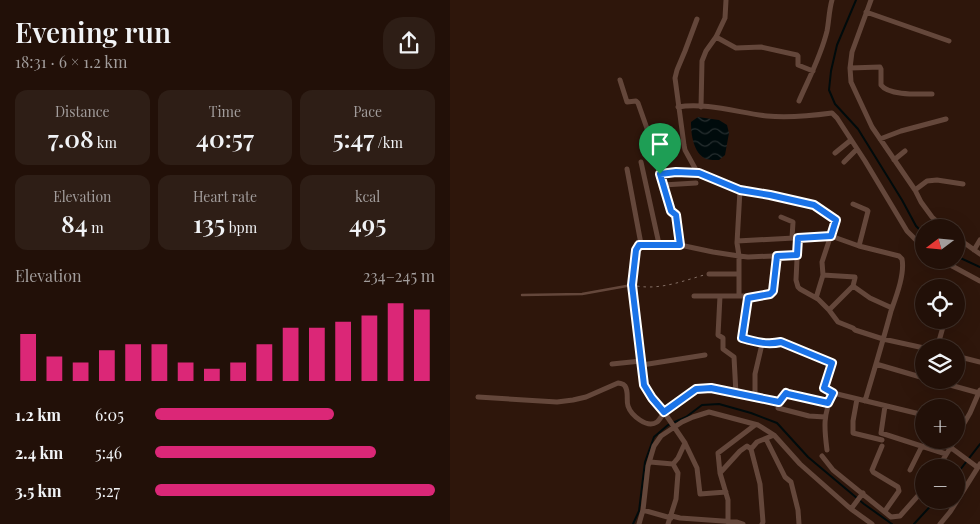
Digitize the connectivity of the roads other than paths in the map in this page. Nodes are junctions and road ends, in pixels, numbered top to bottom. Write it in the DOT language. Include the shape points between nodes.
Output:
graph roads {
  1 [pos="726,0"];
  2 [pos="832,0"];
  3 [pos="871,0"];
  4 [pos="866,12"];
  5 [pos="697,19"];
  6 [pos="716,37"];
  7 [pos="949,41"];
  8 [pos="850,68"];
  9 [pos="813,71"];
  10 [pos="620,80"];
  11 [pos="932,94"];
  12 [pos="799,101"];
  13 [pos="683,106"];
  14 [pos="702,107"];
  15 [pos="946,119"];
  16 [pos="880,139"];
  17 [pos="851,140"];
  18 [pos="857,150"];
  19 [pos="904,151"];
  20 [pos="835,153"];
  21 [pos="894,160"];
  22 [pos="641,162"];
  23 [pos="844,162"];
  24 [pos="627,170"];
  25 [pos="699,173"];
  26 [pos="660,174"];
  27 [pos="696,183"];
  28 [pos="664,184"];
  29 [pos="963,184"];
  30 [pos="740,190"];
  31 [pos="915,190"];
  32 [pos="853,204"];
  33 [pos="781,217"];
  34 [pos="934,219"];
  35 [pos="831,236"];
  36 [pos="792,238"];
  37 [pos="798,238"];
  38 [pos="915,240"];
  39 [pos="980,240"];
  40 [pos="737,241"];
  41 [pos="641,244"];
  42 [pos="659,244"];
  43 [pos="965,244"];
  44 [pos="680,245"];
  45 [pos="859,246"];
  46 [pos="974,250"];
  47 [pos="980,254"];
  48 [pos="797,255"];
  49 [pos="739,256"];
  50 [pos="777,256"];
  51 [pos="958,269"];
  52 [pos="709,274"];
  53 [pos="739,274"];
  54 [pos="823,275"];
  55 [pos="980,281"];
  56 [pos="632,285"];
  57 [pos="853,286"];
  58 [pos="522,295"];
  59 [pos="739,295"];
  60 [pos="694,296"];
  61 [pos="720,296"];
  62 [pos="748,298"];
  63 [pos="816,298"];
  64 [pos="892,308"];
  65 [pos="829,310"];
  66 [pos="884,339"];
  67 [pos="762,344"];
  68 [pos="915,346"];
  69 [pos="705,355"];
  70 [pos="965,358"];
  71 [pos="980,362"];
  72 [pos="641,363"];
  73 [pos="612,364"];
  74 [pos="876,364"];
  75 [pos="915,375"];
  76 [pos="965,388"];
  77 [pos="979,391"];
  78 [pos="833,393"];
  79 [pos="736,394"];
  80 [pos="478,397"];
  81 [pos="755,397"];
  82 [pos="857,399"];
  83 [pos="864,401"];
  84 [pos="828,403"];
  85 [pos="885,406"];
  86 [pos="778,408"];
  87 [pos="664,412"];
  88 [pos="915,413"];
  89 [pos="825,417"];
  90 [pos="965,421"];
  91 [pos="755,425"];
  92 [pos="674,428"];
  93 [pos="774,435"];
  94 [pos="766,439"];
  95 [pos="685,443"];
  96 [pos="915,444"];
  97 [pos="751,448"];
  98 [pos="920,449"];
  99 [pos="931,449"];
  100 [pos="949,449"];
  101 [pos="953,449"];
  102 [pos="827,450"];
  103 [pos="946,454"];
  104 [pos="822,456"];
  105 [pos="943,459"];
  106 [pos="650,462"];
  107 [pos="673,464"];
  108 [pos="979,465"];
  109 [pos="910,470"];
  110 [pos="720,473"];
  111 [pos="726,492"];
  112 [pos="861,495"];
  113 [pos="915,499"];
  114 [pos="851,509"];
  115 [pos="643,510"];
  116 [pos="885,511"];
  117 [pos="672,517"];
  118 [pos="728,522"];
  119 [pos="639,524"];
  120 [pos="668,524"];
  121 [pos="743,524"];
  122 [pos="762,524"];
  123 [pos="799,524"];
  124 [pos="872,524"];
  125 [pos="940,524"];
  1 -- 6 [label="street" via="726,16"];
  2 -- 9 [label="street" via="827,32"];
  3 -- 4 [label="street"];
  4 -- 7 [label="street"];
  4 -- 8 [label="street"];
  5 -- 13 [label="street" via="676,70 676,85"];
  6 -- 9 [label="street" via="736,48 761,47 797,55 798,65"];
  6 -- 14 [label="street" via="703,59"];
  8 -- 11 [label="street" via="880,67 882,85 886,89 908,94"];
  8 -- 16 [label="street" via="856,93"];
  9 -- 12 [label="street"];
  10 -- 26 [label="street" via="627,102 638,103"];
  13 -- 14 [label="street"];
  13 -- 25 [label="street" via="685,150"];
  14 -- 17 [label="street" via="791,118 832,113"];
  15 -- 16 [label="street"];
  16 -- 21 [label="street"];
  17 -- 18 [label="street"];
  17 -- 20 [label="street"];
  18 -- 23 [label="street"];
  18 -- 38 [label="street"];
  19 -- 21 [label="street"];
  21 -- 31 [label="street"];
  22 -- 42 [label="street"];
  24 -- 41 [label="street"];
  25 -- 26 [label="street"];
  25 -- 30 [label="street"];
  26 -- 28 [label="street"];
  27 -- 28 [label="street"];
  28 -- 44 [label="street" via="671,211 676,215"];
  29 -- 31 [label="street" via="927,181"];
  30 -- 35 [label="street" via="814,205 836,220"];
  30 -- 40 [label="street"];
  31 -- 34 [label="street"];
  32 -- 45 [label="street" via="868,211"];
  33 -- 36 [label="street" via="793,222"];
  35 -- 37 [label="street"];
  35 -- 45 [label="street"];
  35 -- 54 [label="street" via="822,262"];
  36 -- 37 [label="street"];
  36 -- 40 [label="street"];
  37 -- 48 [label="street"];
  39 -- 46 [label="street"];
  40 -- 49 [label="street"];
  41 -- 42 [label="street"];
  41 -- 56 [label="street" via="636,250"];
  42 -- 44 [label="street"];
  43 -- 46 [label="street"];
  44 -- 49 [label="street"];
  45 -- 64 [label="street" via="902,259 899,290"];
  46 -- 47 [label="street"];
  48 -- 50 [label="street"];
  48 -- 63 [label="street" via="797,284"];
  49 -- 50 [label="street"];
  49 -- 53 [label="street"];
  50 -- 62 [label="street" via="772,293"];
  51 -- 55 [label="street"];
  52 -- 53 [label="street"];
  53 -- 59 [label="street"];
  54 -- 57 [label="street" via="855,277"];
  54 -- 63 [label="street"];
  56 -- 58 [label="lane" via="582,294"];
  56 -- 72 [label="street"];
  57 -- 64 [label="street"];
  57 -- 65 [label="street"];
  59 -- 61 [label="street"];
  59 -- 62 [label="street"];
  60 -- 61 [label="street"];
  61 -- 79 [label="street" via="718,335 723,339 723,349 734,357"];
  62 -- 67 [label="street" via="742,338"];
  63 -- 65 [label="street"];
  64 -- 66 [label="street"];
  65 -- 66 [label="street" via="838,322"];
  66 -- 68 [label="street"];
  66 -- 74 [label="street"];
  67 -- 78 [label="street" via="781,342 832,363 824,388"];
  67 -- 81 [label="street"];
  69 -- 72 [label="street"];
  70 -- 71 [label="street"];
  72 -- 73 [label="street"];
  72 -- 87 [label="street" via="644,385"];
  74 -- 75 [label="street"];
  74 -- 83 [label="street"];
  76 -- 77 [label="street"];
  77 -- 90 [label="street"];
  78 -- 82 [label="street"];
  78 -- 84 [label="street"];
  79 -- 81 [label="street"];
  79 -- 87 [label="street" via="711,388 696,389"];
  80 -- 87 [label="street" via="557,402 586,397 618,383 626,387 628,407 639,419 648,424 654,423"];
  81 -- 84 [label="street" via="779,402 786,393"];
  82 -- 83 [label="street"];
  82 -- 116 [label="street" via="853,433 882,443 872,470 898,487 899,491"];
  83 -- 85 [label="street"];
  84 -- 89 [label="street"];
  85 -- 88 [label="street"];
  85 -- 96 [label="street" via="881,433"];
  86 -- 89 [label="street"];
  87 -- 92 [label="street"];
  89 -- 102 [label="street"];
  91 -- 92 [label="street" via="710,412"];
  91 -- 93 [label="street"];
  91 -- 110 [label="street" via="718,453"];
  92 -- 95 [label="street"];
  92 -- 106 [label="street" via="661,436 654,446"];
  93 -- 94 [label="street"];
  93 -- 114 [label="street" via="800,464"];
  94 -- 97 [label="street"];
  94 -- 123 [label="street" via="784,477 791,482"];
  95 -- 107 [label="street"];
  95 -- 111 [label="street" via="697,468 700,494"];
  97 -- 110 [label="street" via="747,446 740,451"];
  97 -- 122 [label="street" via="760,484"];
  98 -- 109 [label="street"];
  99 -- 103 [label="street"];
  100 -- 103 [label="street"];
  101 -- 108 [label="street" via="971,464"];
  103 -- 105 [label="street"];
  104 -- 112 [label="street"];
  106 -- 107 [label="street"];
  106 -- 115 [label="street"];
  107 -- 117 [label="street" via="678,473"];
  108 -- 125 [label="street"];
  110 -- 111 [label="street"];
  111 -- 118 [label="street"];
  112 -- 114 [label="street"];
  112 -- 116 [label="street"];
  113 -- 116 [label="street" via="900,516 891,517"];
  114 -- 124 [label="street"];
  115 -- 117 [label="street"];
  115 -- 119 [label="street"];
  117 -- 118 [label="street"];
  117 -- 120 [label="street"];
  118 -- 121 [label="street"];
}
